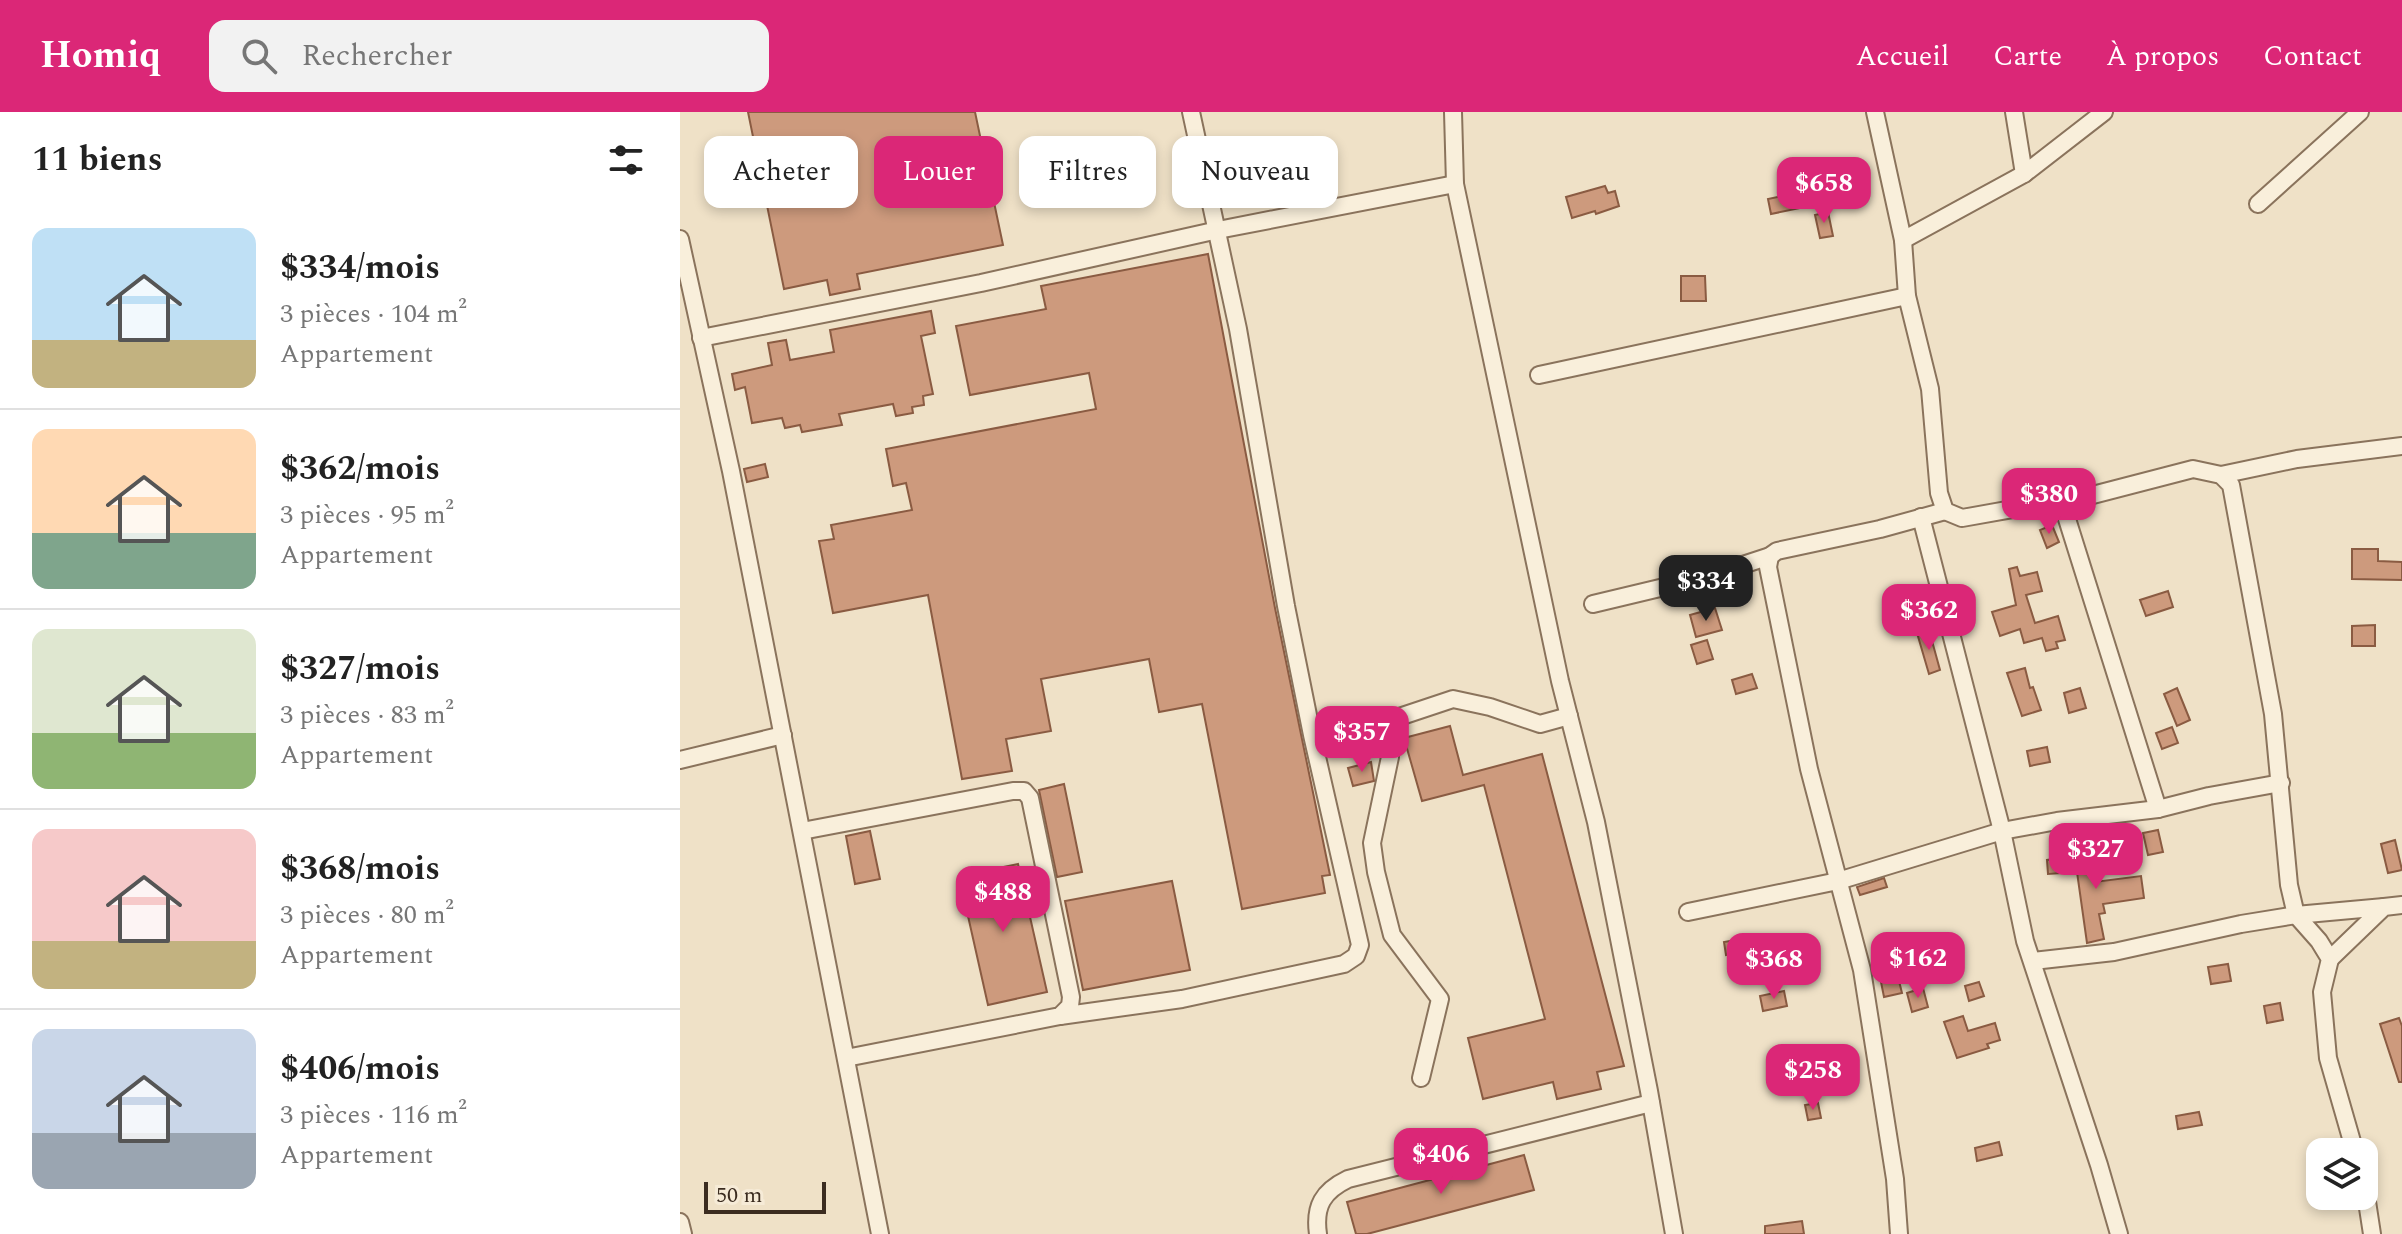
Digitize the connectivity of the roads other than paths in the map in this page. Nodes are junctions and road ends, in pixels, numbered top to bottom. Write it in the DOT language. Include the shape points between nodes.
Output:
graph roads {
  1 [pos="1191,112"];
  2 [pos="1453,112"];
  3 [pos="1875,112"];
  4 [pos="2014,112"];
  5 [pos="2104,112"];
  6 [pos="2360,112"];
  7 [pos="2024,174"];
  8 [pos="1455,184"];
  9 [pos="2258,204"];
  10 [pos="1218,230"];
  11 [pos="680,239"];
  12 [pos="1903,240"];
  13 [pos="1907,296"];
  14 [pos="701,338"];
  15 [pos="1539,375"];
  16 [pos="2402,446"];
  17 [pos="2221,475"];
  18 [pos="2062,503"];
  19 [pos="1945,511"];
  20 [pos="1921,517"];
  21 [pos="1770,556"];
  22 [pos="1593,604"];
  23 [pos="1569,716"];
  24 [pos="783,735"];
  25 [pos="680,760"];
  26 [pos="2281,783"];
  27 [pos="2158,809"];
  28 [pos="802,831"];
  29 [pos="2002,831"];
  30 [pos="1838,881"];
  31 [pos="2402,905"];
  32 [pos="2384,907"];
  33 [pos="1688,912"];
  34 [pos="2296,915"];
  35 [pos="2330,959"];
  36 [pos="2033,961"];
  37 [pos="1060,1016"];
  38 [pos="846,1058"];
  39 [pos="1421,1078"];
  40 [pos="1651,1103"];
  41 [pos="2351,1138"];
  42 [pos="2368,1210"];
  43 [pos="680,1222"];
  44 [pos="683,1234"];
  45 [pos="880,1234"];
  46 [pos="1318,1234"];
  47 [pos="1674,1234"];
  48 [pos="1899,1234"];
  49 [pos="2119,1234"];
  50 [pos="2372,1234"];
  1 -- 10 [label="street"];
  2 -- 8 [label="street"];
  3 -- 12 [label="street"];
  4 -- 7 [label="street"];
  5 -- 7 [label="street"];
  6 -- 9 [label="street"];
  7 -- 12 [label="street"];
  8 -- 10 [label="street"];
  8 -- 23 [label="street"];
  10 -- 14 [label="street"];
  10 -- 37 [label="street" via="1289,622 1360,945 1356,956 1344,964 1182,999"];
  11 -- 14 [label="street"];
  12 -- 13 [label="street"];
  13 -- 15 [label="street"];
  13 -- 19 [label="street" via="1930,389"];
  14 -- 24 [label="street"];
  16 -- 17 [label="street"];
  17 -- 18 [label="street" via="2193,469"];
  17 -- 26 [label="street" via="2231,485 2236,504"];
  18 -- 19 [label="street" via="1962,518"];
  18 -- 27 [label="street"];
  19 -- 20 [label="street"];
  20 -- 21 [label="street"];
  20 -- 29 [label="street"];
  21 -- 22 [label="street"];
  21 -- 30 [label="street" via="1809,769"];
  23 -- 39 [label="street" via="1540,724 1453,699 1390,720 1390,757 1372,843 1392,935 1440,999"];
  23 -- 40 [label="street" via="1596,822"];
  24 -- 25 [label="street"];
  24 -- 28 [label="street"];
  26 -- 27 [label="street"];
  26 -- 34 [label="street"];
  27 -- 29 [label="street"];
  28 -- 37 [label="street" via="1024,791 1030,798 1071,997"];
  28 -- 38 [label="street"];
  29 -- 30 [label="street"];
  29 -- 36 [label="street"];
  30 -- 33 [label="street"];
  30 -- 48 [label="street" via="1862,970"];
  31 -- 32 [label="street"];
  32 -- 34 [label="street"];
  32 -- 35 [label="street"];
  34 -- 35 [label="street"];
  34 -- 36 [label="street" via="2114,952"];
  35 -- 41 [label="street" via="2322,992 2328,1058"];
  36 -- 49 [label="street"];
  37 -- 38 [label="street"];
  38 -- 45 [label="street"];
  40 -- 46 [label="street" via="1348,1179 1332,1186 1319,1202"];
  40 -- 47 [label="street"];
  42 -- 50 [label="street"];
  43 -- 44 [label="street"];
}
